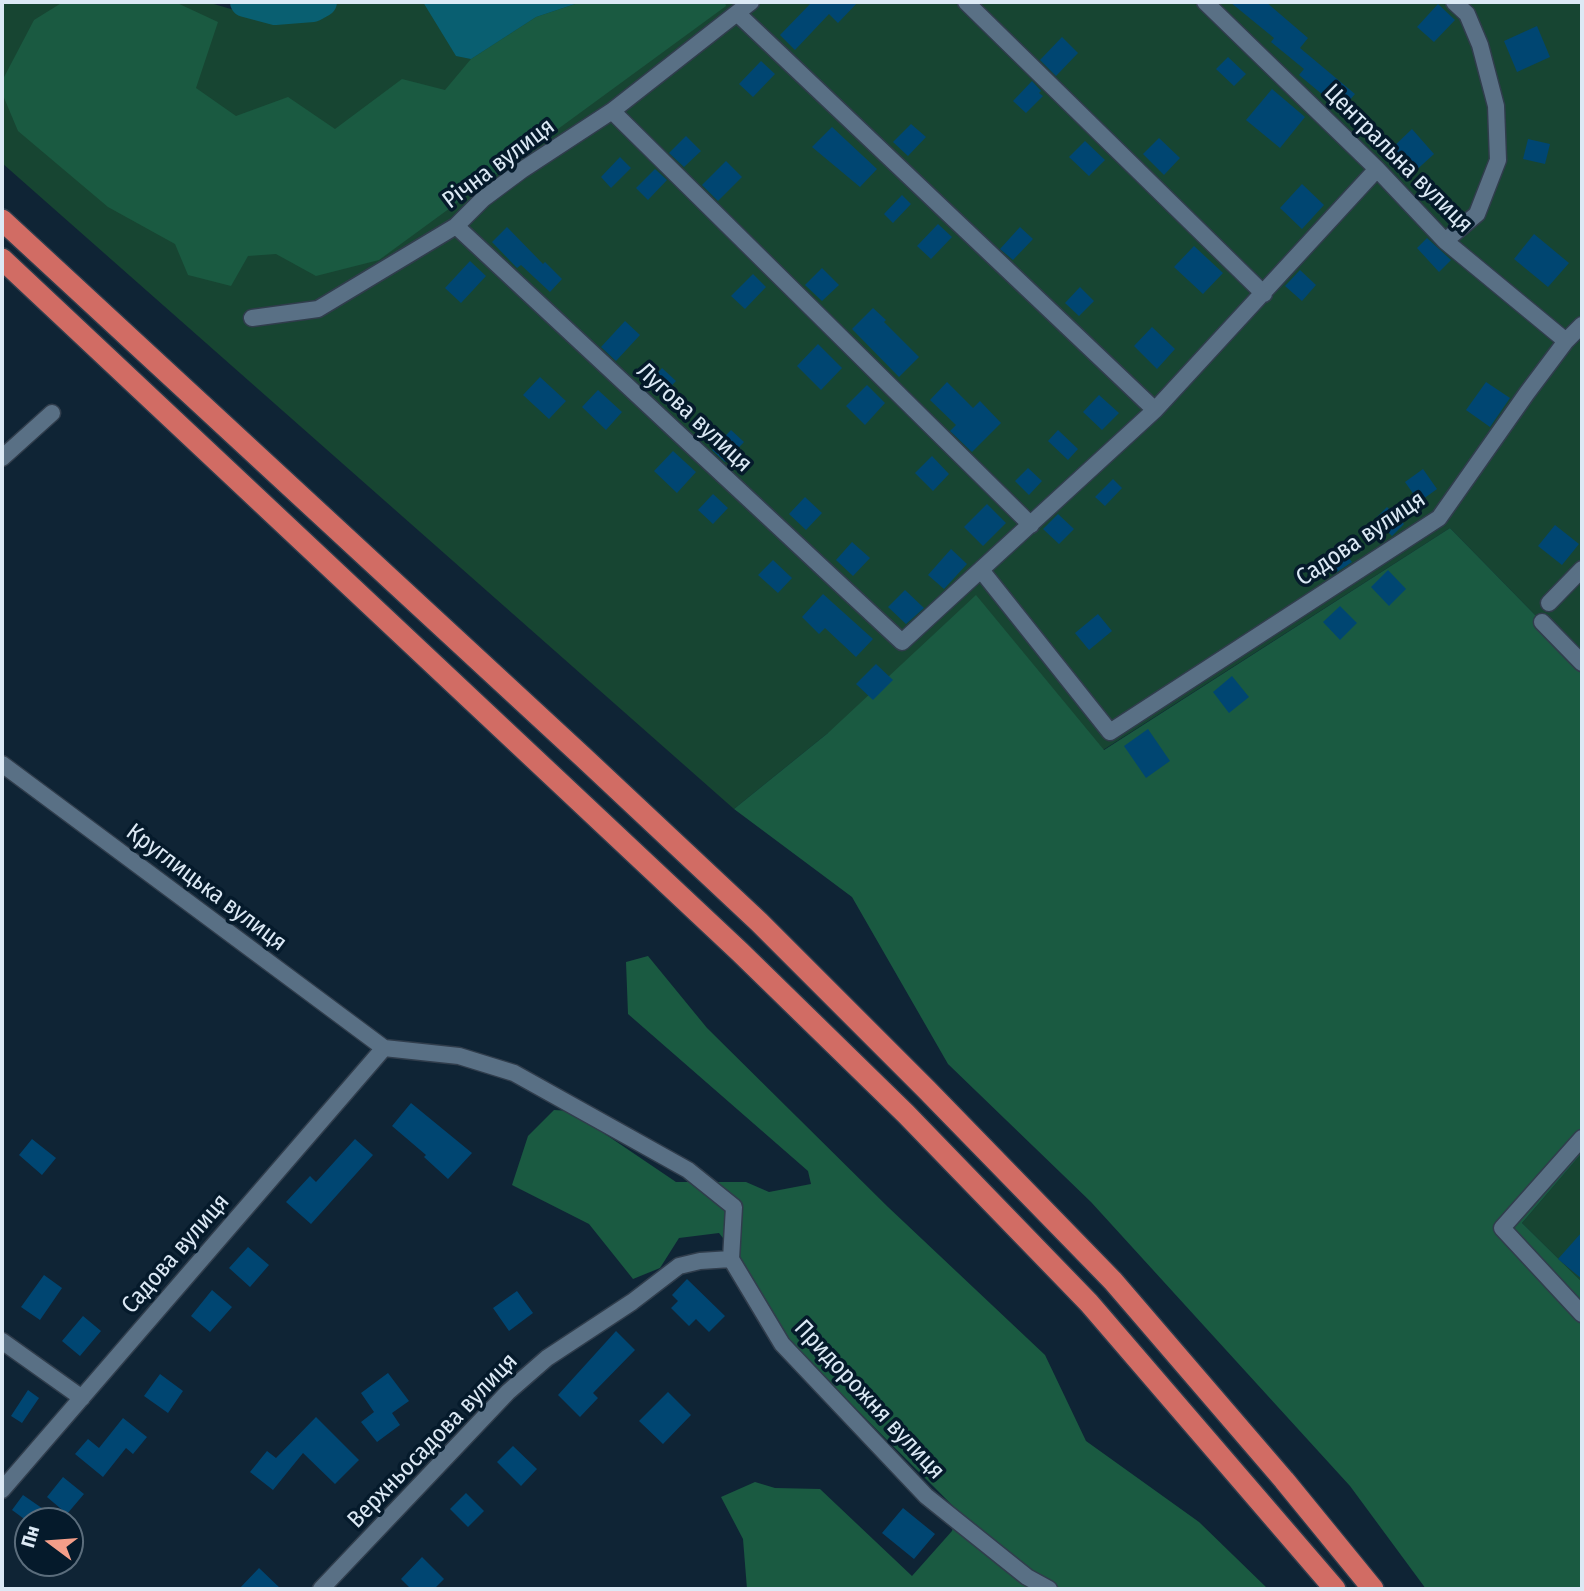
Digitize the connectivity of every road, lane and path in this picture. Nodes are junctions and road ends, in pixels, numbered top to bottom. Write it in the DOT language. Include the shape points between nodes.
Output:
graph roads {
  1 [pos="751,2"];
  2 [pos="966,2"];
  3 [pos="1205,2"];
  4 [pos="1454,2"];
  5 [pos="738,14"];
  6 [pos="612,111"];
  7 [pos="1377,169"];
  8 [pos="2,220"];
  9 [pos="456,226"];
  10 [pos="1446,241"];
  11 [pos="2,259"];
  12 [pos="1264,293"];
  13 [pos="252,318"];
  14 [pos="1582,325"];
  15 [pos="1566,341"];
  16 [pos="1155,410"];
  17 [pos="52,413"];
  18 [pos="2,458"];
  19 [pos="1031,525"];
  20 [pos="1582,569"];
  21 [pos="981,570"];
  22 [pos="1549,603"];
  23 [pos="1542,622"];
  24 [pos="1582,663"];
  25 [pos="2,764"];
  26 [pos="384,1048"];
  27 [pos="1582,1138"];
  28 [pos="731,1259"];
  29 [pos="1582,1314"];
  30 [pos="2,1341"];
  31 [pos="82,1398"];
  32 [pos="2,1490"];
  33 [pos="321,1589"];
  34 [pos="1049,1589"];
  35 [pos="1335,1589"];
  36 [pos="1373,1589"];
  1 -- 5 [label="street, Річна вулиця"];
  2 -- 12 [label="street"];
  3 -- 7 [label="street, Центральна вулиця"];
  4 -- 10 [label="street" via="1466,13 1480,45 1496,106 1498,160 1477,214"];
  5 -- 6 [label="street, Річна вулиця"];
  5 -- 16 [label="street"];
  6 -- 9 [label="street, Річна вулиця" via="522,170"];
  6 -- 19 [label="street"];
  7 -- 10 [label="street, Центральна вулиця"];
  7 -- 12 [label="street"];
  8 -- 36 [label="highway" via="759,922 1113,1281"];
  9 -- 13 [label="street, Річна вулиця" via="318,309"];
  9 -- 21 [label="street, Лугова вулиця" via="902,642"];
  10 -- 15 [label="street, Центральна вулиця"];
  11 -- 35 [label="highway" via="906,1114 1089,1303"];
  12 -- 16 [label="street"];
  14 -- 15 [label="street, Садова вулиця"];
  15 -- 21 [label="street, Садова вулиця" via="1438,518 1110,732"];
  16 -- 19 [label="street"];
  17 -- 18 [label="street"];
  19 -- 21 [label="street"];
  20 -- 22 [label="street"];
  23 -- 24 [label="street"];
  25 -- 26 [label="street, Круглицька вулиця"];
  26 -- 28 [label="street" via="459,1056 514,1073 688,1170 734,1207"];
  26 -- 31 [label="street, Садова вулиця"];
  27 -- 29 [label="street" via="1502,1228"];
  28 -- 33 [label="street, Верхньосадова вулиця" via="679,1266 547,1358 508,1392"];
  28 -- 34 [label="street, Придорожня вулиця" via="782,1344 926,1496 1027,1577"];
  30 -- 31 [label="street"];
  31 -- 32 [label="street, Садова вулиця"];
}
